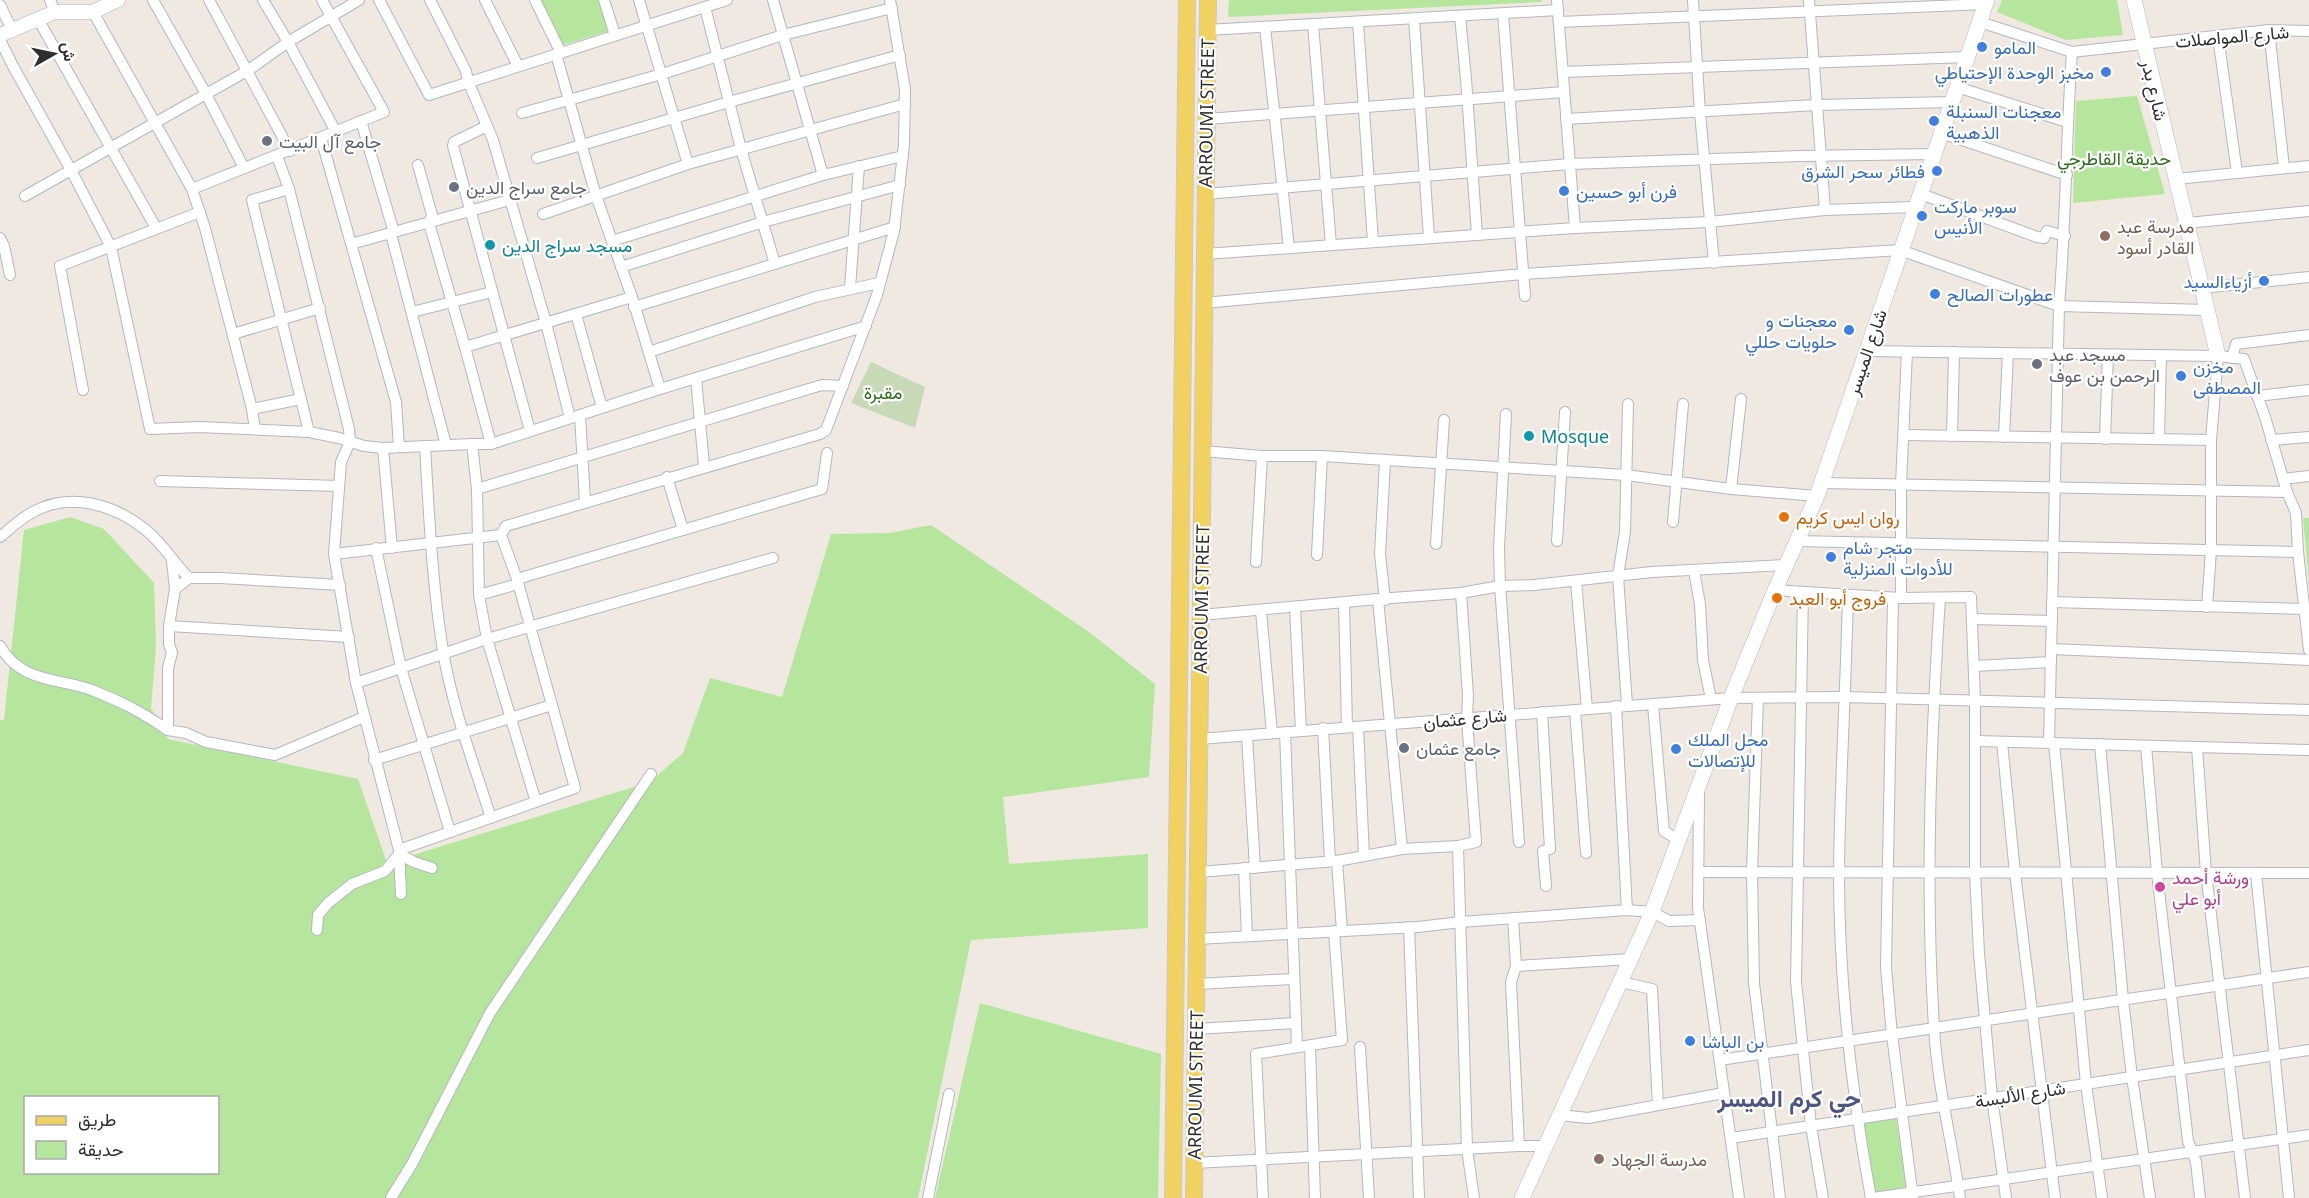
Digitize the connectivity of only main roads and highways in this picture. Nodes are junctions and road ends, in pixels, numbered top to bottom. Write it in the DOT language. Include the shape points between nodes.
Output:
graph roads {
  1 [pos="1186,0"];
  2 [pos="1208,0"];
  3 [pos="2134,0"];
  4 [pos="1987,2"];
  5 [pos="2225,357"];
  6 [pos="1173,1198"];
  7 [pos="1194,1198"];
  8 [pos="1522,1198"];
  1 -- 6 [label="main road, ARROUMI STREET"];
  2 -- 7 [label="main road, ARROUMI STREET"];
  3 -- 5 [label="main road, شارع بدر" via="2207,310"];
  4 -- 8 [label="main road, شارع الميسر" via="1820,489 1731,698 1652,912"];
}
